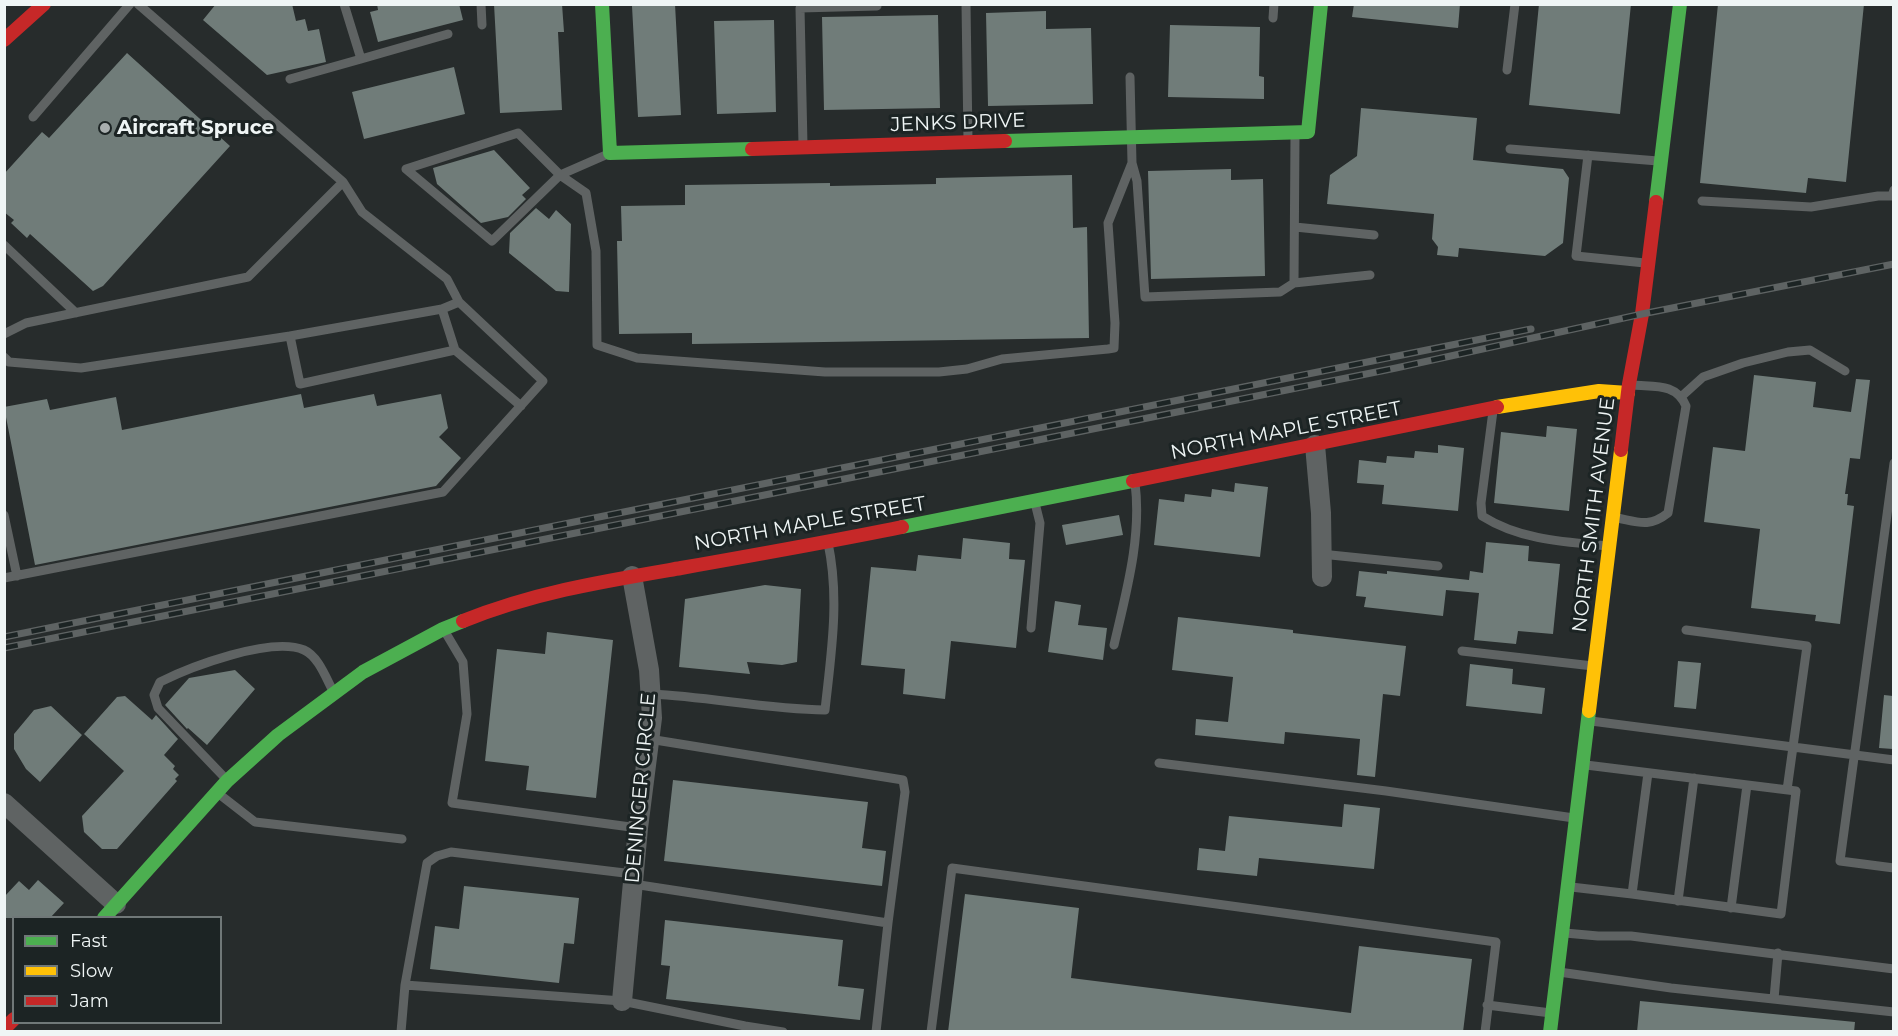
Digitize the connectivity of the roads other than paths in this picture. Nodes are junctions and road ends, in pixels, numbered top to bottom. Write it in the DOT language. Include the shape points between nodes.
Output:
graph roads {
  1 [pos="44,4"];
  2 [pos="130,4"];
  3 [pos="138,4"];
  4 [pos="344,4"];
  5 [pos="481,4"];
  6 [pos="602,4"];
  7 [pos="966,4"];
  8 [pos="1274,4"];
  9 [pos="1321,4"];
  10 [pos="1515,4"];
  11 [pos="1680,4"];
  12 [pos="876,6"];
  13 [pos="1273,18"];
  14 [pos="482,25"];
  15 [pos="448,34"];
  16 [pos="4,40"];
  17 [pos="361,59"];
  18 [pos="1507,70"];
  19 [pos="1131,77"];
  20 [pos="290,79"];
  21 [pos="33,117"];
  22 [pos="1302,132"];
  23 [pos="1132,137"];
  24 [pos="968,142"];
  25 [pos="803,147"];
  26 [pos="1510,148"];
  27 [pos="610,153"];
  28 [pos="1588,155"];
  29 [pos="1660,161"];
  30 [pos="1132,163"];
  31 [pos="560,175"];
  32 [pos="344,182"];
  33 [pos="1893,190"];
  34 [pos="1702,201"];
  35 [pos="1295,227"];
  36 [pos="1374,235"];
  37 [pos="4,245"];
  38 [pos="1647,263"];
  39 [pos="1370,275"];
  40 [pos="1294,283"];
  41 [pos="459,302"];
  42 [pos="442,309"];
  43 [pos="76,313"];
  44 [pos="4,334"];
  45 [pos="290,336"];
  46 [pos="455,350"];
  47 [pos="4,357"];
  48 [pos="1845,371"];
  49 [pos="1629,389"];
  50 [pos="1682,396"];
  51 [pos="521,406"];
  52 [pos="1494,408"];
  53 [pos="1315,445"];
  54 [pos="1893,464"];
  55 [pos="1135,481"];
  56 [pos="1034,501"];
  57 [pos="4,515"];
  58 [pos="1614,517"];
  59 [pos="828,543"];
  60 [pos="1611,547"];
  61 [pos="1321,554"];
  62 [pos="1438,566"];
  63 [pos="17,576"];
  64 [pos="632,576"];
  65 [pos="1322,577"];
  66 [pos="4,579"];
  67 [pos="1031,628"];
  68 [pos="443,629"];
  69 [pos="1686,630"];
  70 [pos="1114,645"];
  71 [pos="1461,651"];
  72 [pos="1596,667"];
  73 [pos="333,693"];
  74 [pos="652,694"];
  75 [pos="1589,720"];
  76 [pos="649,740"];
  77 [pos="1794,747"];
  78 [pos="1855,755"];
  79 [pos="1893,760"];
  80 [pos="1159,763"];
  81 [pos="1583,764"];
  82 [pos="1648,773"];
  83 [pos="1694,778"];
  84 [pos="227,781"];
  85 [pos="1747,785"];
  86 [pos="1787,790"];
  87 [pos="217,792"];
  88 [pos="4,803"];
  89 [pos="1576,819"];
  90 [pos="638,828"];
  91 [pos="402,839"];
  92 [pos="1893,868"];
  93 [pos="633,879"];
  94 [pos="1568,887"];
  95 [pos="1632,894"];
  96 [pos="1678,901"];
  97 [pos="1731,908"];
  98 [pos="110,911"];
  99 [pos="888,923"];
  100 [pos="1563,933"];
  101 [pos="1778,954"];
  102 [pos="1893,969"];
  103 [pos="1558,971"];
  104 [pos="405,986"];
  105 [pos="1774,999"];
  106 [pos="622,1001"];
  107 [pos="1488,1005"];
  108 [pos="1893,1012"];
  109 [pos="1552,1014"];
  110 [pos="401,1032"];
  111 [pos="783,1032"];
  112 [pos="876,1032"];
  113 [pos="931,1032"];
  114 [pos="1485,1032"];
  115 [pos="1550,1032"];
  1 -- 16 [label="main road"];
  2 -- 21 [label="lane"];
  3 -- 32 [label="lane"];
  4 -- 17 [label="lane"];
  5 -- 14 [label="lane"];
  6 -- 27 [label="main road"];
  7 -- 24 [label="lane"];
  8 -- 13 [label="lane"];
  9 -- 22 [label="main road"];
  10 -- 18 [label="lane"];
  11 -- 29 [label="main road, NORTH SMITH AVENUE"];
  12 -- 25 [label="lane" via="800,8"];
  15 -- 17 [label="lane"];
  17 -- 20 [label="lane"];
  19 -- 23 [label="lane"];
  22 -- 23 [label="main road, JENKS DRIVE"];
  22 -- 35 [label="lane"];
  23 -- 24 [label="main road, JENKS DRIVE"];
  23 -- 30 [label="lane"];
  24 -- 25 [label="main road, JENKS DRIVE"];
  25 -- 27 [label="main road, JENKS DRIVE"];
  26 -- 28 [label="lane"];
  27 -- 31 [label="lane"];
  28 -- 29 [label="lane"];
  28 -- 38 [label="lane" via="1576,256"];
  29 -- 38 [label="main road, NORTH SMITH AVENUE"];
  30 -- 31 [label="lane" via="1108,222 1114,348 1002,359 939,372 825,372 637,358 597,345 596,251 586,193"];
  30 -- 40 [label="lane" via="1137,181 1145,297 1280,292"];
  31 -- 31 [label="lane" via="518,133 406,169 492,241"];
  32 -- 41 [label="lane" via="362,212 447,279"];
  32 -- 43 [label="lane" via="248,277"];
  33 -- 34 [label="lane" via="1892,196 1811,207"];
  35 -- 36 [label="lane"];
  35 -- 40 [label="lane"];
  37 -- 43 [label="lane"];
  38 -- 49 [label="main road, NORTH SMITH AVENUE"];
  39 -- 40 [label="lane"];
  41 -- 42 [label="lane"];
  41 -- 51 [label="lane" via="543,381"];
  42 -- 45 [label="lane"];
  42 -- 46 [label="lane"];
  43 -- 44 [label="lane" via="26,323"];
  45 -- 46 [label="lane" via="300,384"];
  45 -- 47 [label="lane" via="81,368 9,362"];
  46 -- 51 [label="lane"];
  48 -- 50 [label="lane" via="1810,350 1788,352 1703,377"];
  49 -- 50 [label="lane" via="1675,390"];
  49 -- 52 [label="main road, NORTH MAPLE STREET"];
  49 -- 58 [label="main road, NORTH SMITH AVENUE"];
  50 -- 58 [label="lane" via="1686,406 1668,513 1657,522 1646,524"];
  51 -- 63 [label="lane" via="443,492"];
  52 -- 53 [label="main road, NORTH MAPLE STREET"];
  52 -- 60 [label="lane" via="1482,516 1497,526 1542,540"];
  53 -- 55 [label="main road, NORTH MAPLE STREET"];
  53 -- 61 [label="street"];
  54 -- 78 [label="lane"];
  55 -- 56 [label="main road, NORTH MAPLE STREET"];
  55 -- 70 [label="lane" via="1135,537"];
  56 -- 59 [label="main road, NORTH MAPLE STREET"];
  56 -- 67 [label="lane" via="1040,523"];
  57 -- 63 [label="lane"];
  58 -- 60 [label="main road, NORTH SMITH AVENUE"];
  59 -- 64 [label="main road, NORTH MAPLE STREET"];
  59 -- 74 [label="lane" via="834,570 834,623 825,710 789,710"];
  60 -- 72 [label="main road, NORTH SMITH AVENUE"];
  61 -- 62 [label="lane"];
  61 -- 65 [label="street"];
  63 -- 66 [label="lane"];
  64 -- 68 [label="main road, NORTH MAPLE STREET" via="570,587 498,607"];
  64 -- 74 [label="street, DENINGER CIRCLE"];
  68 -- 73 [label="main road, NORTH MAPLE STREET" via="363,672"];
  68 -- 90 [label="lane" via="463,662 467,714 452,803"];
  69 -- 77 [label="lane" via="1807,646"];
  71 -- 72 [label="lane"];
  72 -- 75 [label="main road, NORTH SMITH AVENUE"];
  73 -- 84 [label="main road, NORTH MAPLE STREET"];
  73 -- 84 [label="lane" via="319,664 305,650 283,646 239,653 160,682 154,695 158,708"];
  74 -- 76 [label="street, DENINGER CIRCLE"];
  75 -- 77 [label="lane"];
  75 -- 81 [label="main road, NORTH SMITH AVENUE"];
  76 -- 90 [label="street, DENINGER CIRCLE"];
  76 -- 99 [label="lane" via="903,780 905,792"];
  77 -- 78 [label="lane"];
  77 -- 86 [label="lane"];
  78 -- 79 [label="lane"];
  78 -- 92 [label="lane" via="1840,861"];
  80 -- 89 [label="lane"];
  81 -- 82 [label="lane"];
  81 -- 89 [label="main road, NORTH SMITH AVENUE"];
  82 -- 83 [label="lane"];
  82 -- 95 [label="lane"];
  83 -- 85 [label="lane"];
  83 -- 96 [label="lane"];
  84 -- 87 [label="main road, NORTH MAPLE STREET"];
  85 -- 86 [label="lane"];
  85 -- 97 [label="lane"];
  86 -- 97 [label="lane" via="1796,791 1780,915"];
  87 -- 91 [label="lane" via="255,822"];
  87 -- 98 [label="main road, NORTH MAPLE STREET"];
  88 -- 98 [label="street"];
  89 -- 94 [label="main road, NORTH SMITH AVENUE"];
  90 -- 93 [label="street, DENINGER CIRCLE"];
  93 -- 99 [label="lane"];
  93 -- 104 [label="lane" via="451,852 437,856 427,863"];
  93 -- 106 [label="street, DENINGER CIRCLE"];
  94 -- 95 [label="lane"];
  94 -- 100 [label="main road, NORTH SMITH AVENUE"];
  95 -- 96 [label="lane"];
  96 -- 97 [label="lane"];
  99 -- 112 [label="lane"];
  100 -- 101 [label="lane" via="1630,936"];
  100 -- 103 [label="main road, NORTH SMITH AVENUE"];
  101 -- 102 [label="lane"];
  101 -- 105 [label="lane"];
  103 -- 105 [label="lane"];
  103 -- 109 [label="main road, NORTH SMITH AVENUE"];
  104 -- 106 [label="lane"];
  104 -- 110 [label="lane"];
  105 -- 108 [label="lane"];
  106 -- 111 [label="lane"];
  107 -- 109 [label="lane"];
  107 -- 113 [label="lane" via="1496,942 951,868"];
  107 -- 114 [label="lane"];
  109 -- 115 [label="main road, NORTH SMITH AVENUE"];
}
